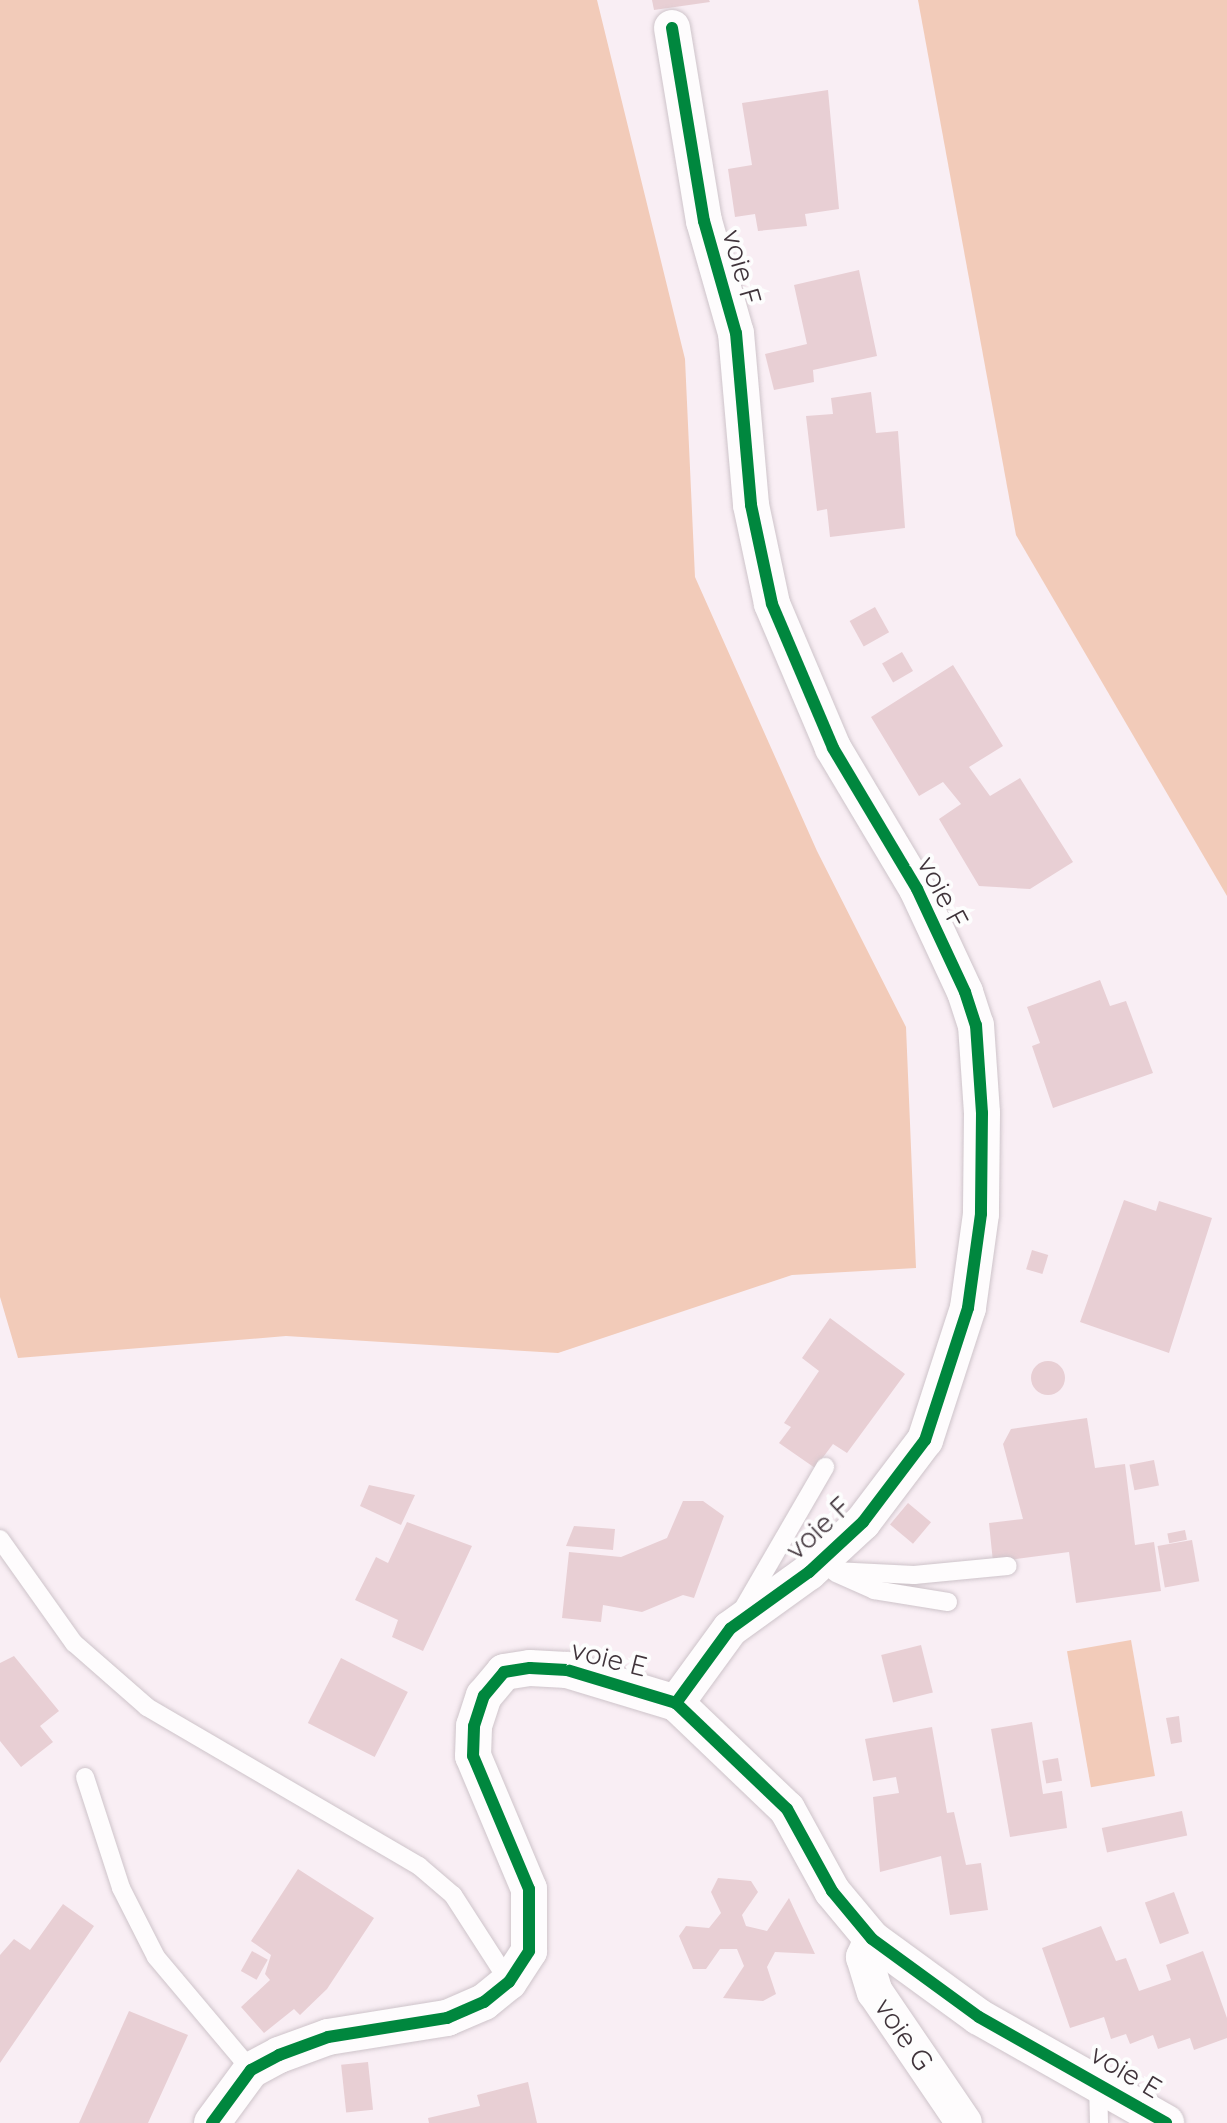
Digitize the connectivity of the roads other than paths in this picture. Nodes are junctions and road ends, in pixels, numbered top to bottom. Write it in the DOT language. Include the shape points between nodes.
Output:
graph roads {
  1 [pos="672,28"];
  2 [pos="825,1467"];
  3 [pos="0,1539"];
  4 [pos="828,1565"];
  5 [pos="1008,1566"];
  6 [pos="948,1602"];
  7 [pos="730,1629"];
  8 [pos="676,1703"];
  9 [pos="85,1777"];
  10 [pos="872,1939"];
  11 [pos="509,1982"];
  12 [pos="251,2070"];
  13 [pos="1098,2082"];
  14 [pos="212,2123"];
  15 [pos="964,2123"];
  16 [pos="1099,2123"];
  17 [pos="1166,2123"];
  1 -- 4 [label="street, voie F" via="704,221 736,333 751,505 772,604 833,748 941,936 976,1025 979,1054 981,1214 968,1308 925,1440"];
  2 -- 7 [label="lane"];
  3 -- 11 [label="lane" via="74,1643 126,1689 419,1866 453,1895"];
  4 -- 5 [label="lane" via="914,1575"];
  4 -- 6 [label="lane" via="874,1590"];
  4 -- 7 [label="street, voie F"];
  7 -- 8 [label="street, voie F"];
  8 -- 10 [label="street, voie E" via="787,1809 832,1891"];
  8 -- 11 [label="street, voie E" via="567,1670 530,1668 504,1672 484,1696 473,1756 529,1889 529,1951"];
  9 -- 12 [label="lane" via="121,1888 156,1957"];
  10 -- 13 [label="street, voie E" via="979,2017"];
  10 -- 15 [label="street, voie G" via="864,1957 875,1992"];
  11 -- 12 [label="street, voie E" via="484,2002 447,2018 328,2037"];
  12 -- 14 [label="street"];
  13 -- 16 [label="lane"];
  13 -- 17 [label="street, voie E"];
}
